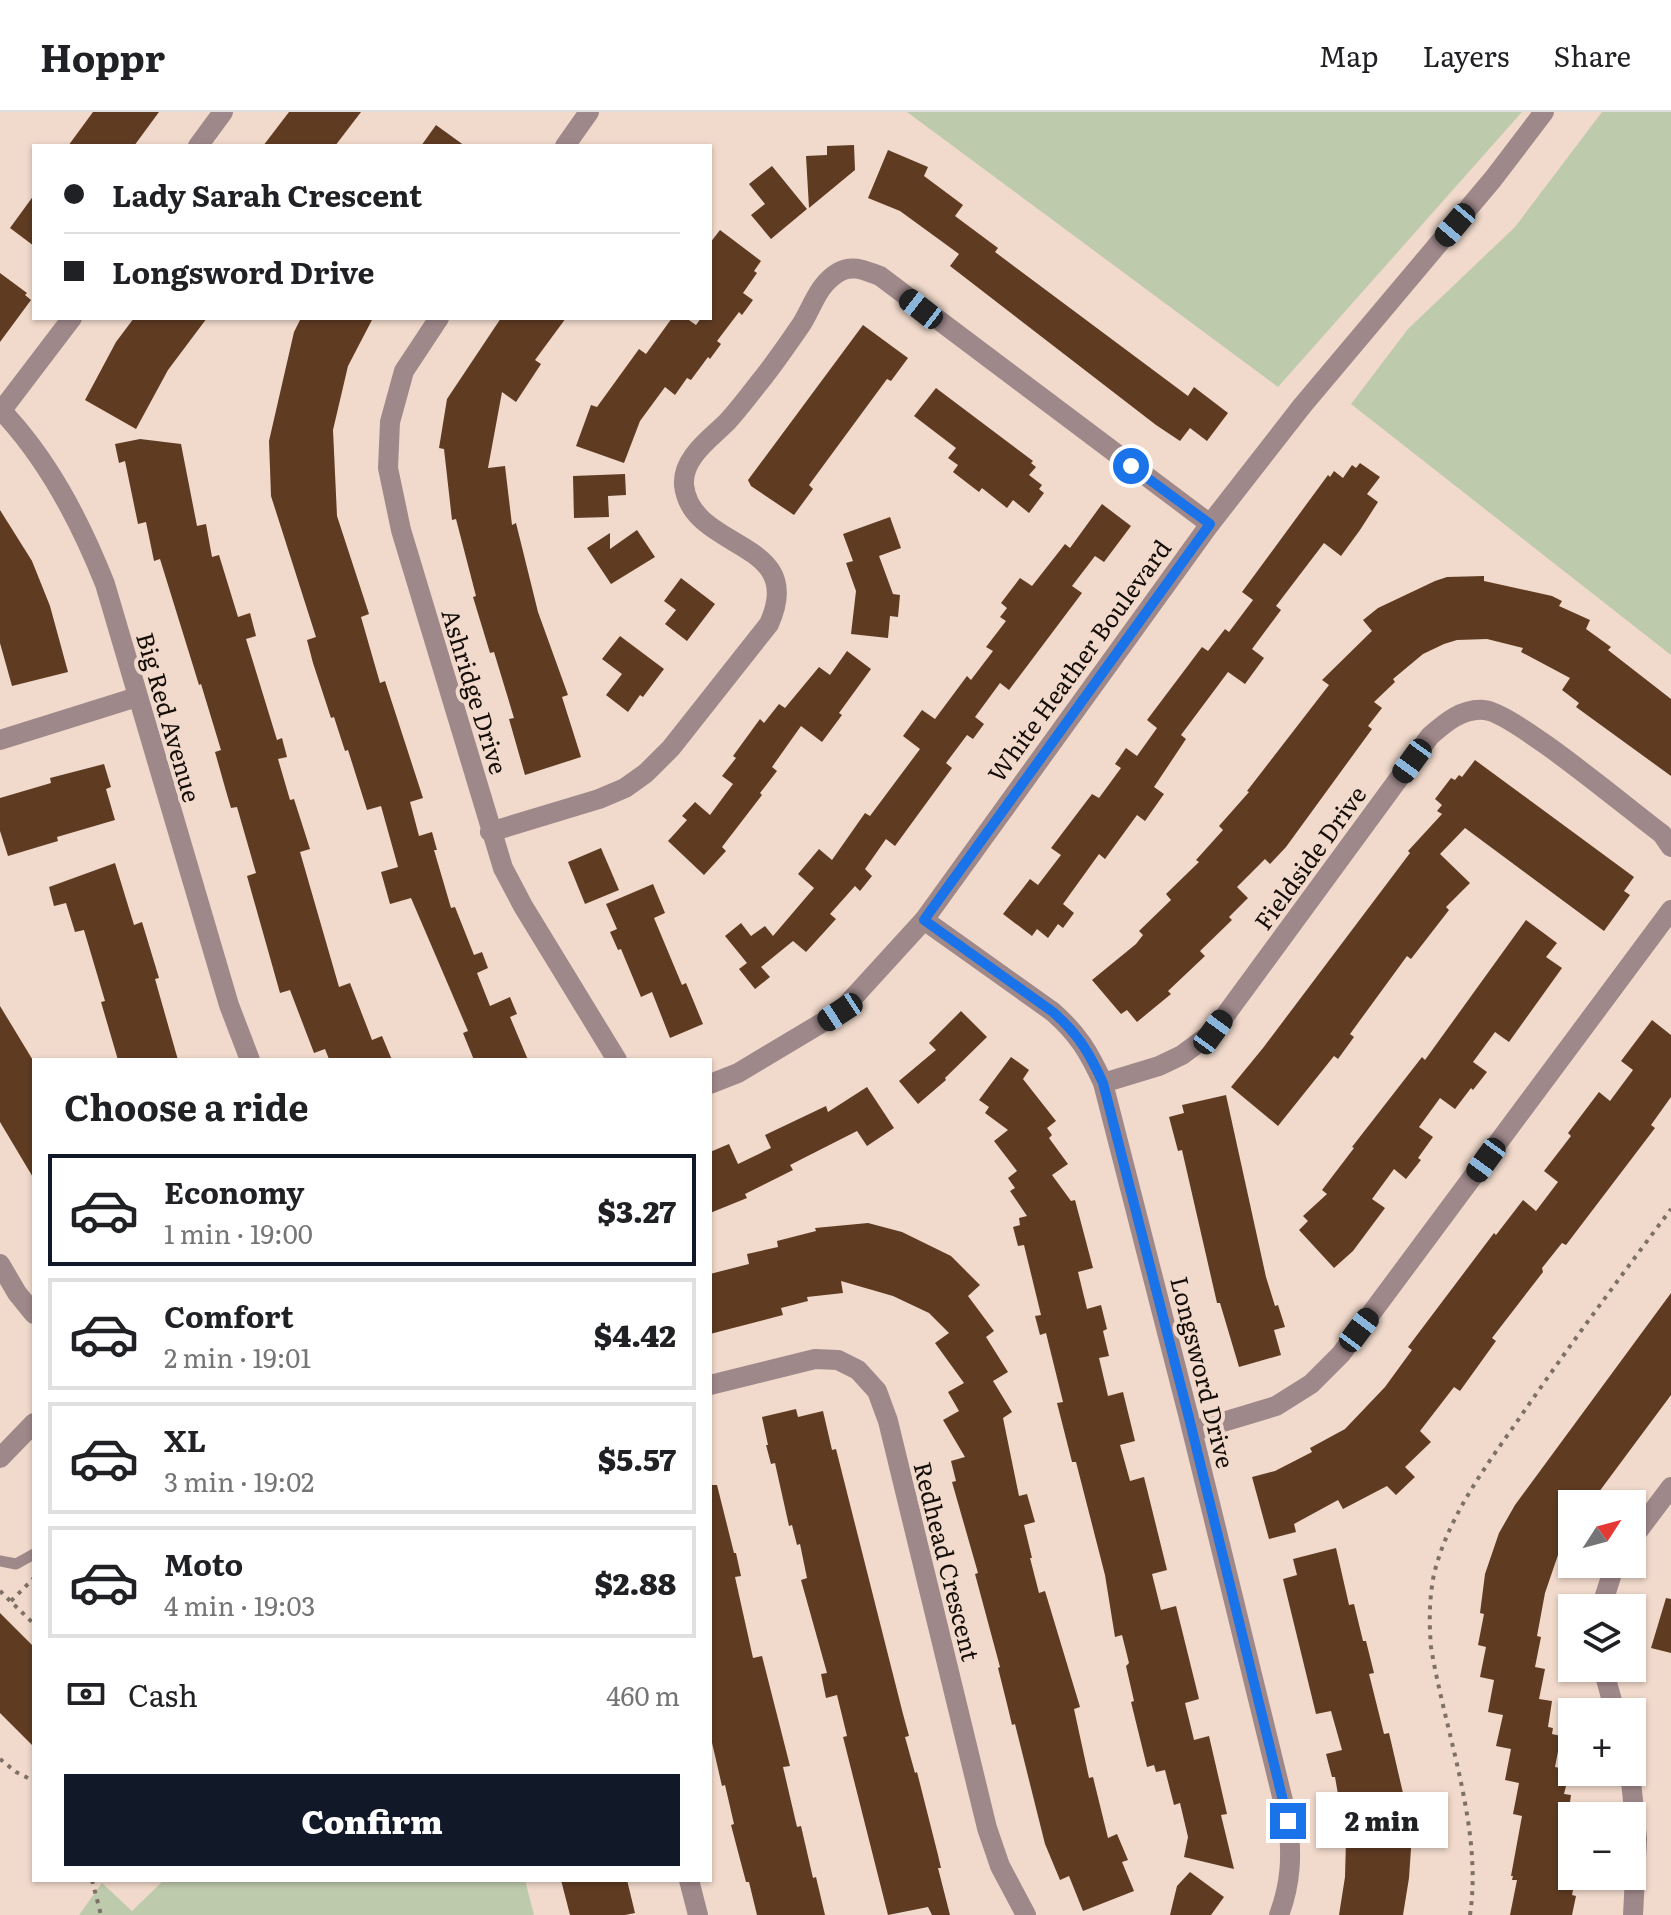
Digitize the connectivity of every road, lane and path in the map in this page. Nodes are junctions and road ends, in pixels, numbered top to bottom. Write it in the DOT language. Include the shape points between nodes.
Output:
graph roads {
  1 [pos="223,112"];
  2 [pos="589,112"];
  3 [pos="1544,112"];
  4 [pos="199,144"];
  5 [pos="566,144"];
  6 [pos="70,320"];
  7 [pos="438,320"];
  8 [pos="1,410"];
  9 [pos="1210,524"];
  10 [pos="137,697"];
  11 [pos="0,740"];
  12 [pos="490,832"];
  13 [pos="1671,847"];
  14 [pos="1671,910"];
  15 [pos="924,920"];
  16 [pos="249,1058"];
  17 [pos="616,1058"];
  18 [pos="712,1083"];
  19 [pos="1103,1083"];
  20 [pos="1671,1209"];
  21 [pos="0,1264"];
  22 [pos="32,1312"];
  23 [pos="712,1385"];
  24 [pos="32,1425"];
  25 [pos="1193,1431"];
  26 [pos="0,1458"];
  27 [pos="1671,1487"];
  28 [pos="1646,1520"];
  29 [pos="32,1555"];
  30 [pos="0,1561"];
  31 [pos="32,1580"];
  32 [pos="0,1591"];
  33 [pos="11,1601"];
  34 [pos="32,1622"];
  35 [pos="0,1759"];
  36 [pos="32,1780"];
  37 [pos="1631,1786"];
  38 [pos="93,1882"];
  39 [pos="690,1882"];
  40 [pos="101,1915"];
  41 [pos="698,1915"];
  42 [pos="1026,1915"];
  43 [pos="1279,1915"];
  44 [pos="1470,1915"];
  45 [pos="1633,1915"];
  1 -- 4 [label="street"];
  2 -- 5 [label="street"];
  3 -- 9 [label="street, White Heather Boulevard"];
  6 -- 8 [label="street"];
  7 -- 12 [label="street, Ashridge Drive" via="404,371 390,422 388,468 401,530"];
  8 -- 10 [label="street, Big Red Avenue" via="60,489 88,539"];
  9 -- 12 [label="street" via="880,276 858,268 842,270 819,291 759,383 700,445 684,482 698,515 764,561 777,584 777,606 769,624 646,773 599,799"];
  9 -- 15 [label="street, White Heather Boulevard"];
  10 -- 11 [label="street"];
  10 -- 16 [label="street, Big Red Avenue"];
  12 -- 17 [label="street, Ashridge Drive" via="523,906"];
  13 -- 19 [label="street, Fieldside Drive" via="1662,834 1523,728 1486,709 1468,711 1430,736 1213,1032 1159,1066"];
  14 -- 25 [label="street" via="1341,1354 1311,1384 1276,1406"];
  15 -- 18 [label="street, White Heather Boulevard" via="840,1012"];
  15 -- 19 [label="street, Longsword Drive" via="1069,1026"];
  19 -- 25 [label="street, Longsword Drive"];
  20 -- 44 [label="path" via="1482,1471 1435,1571 1431,1647 1470,1836"];
  21 -- 22 [label="street"];
  23 -- 42 [label="street, Redhead Crescent" via="815,1359 838,1360 858,1370 877,1391 987,1828"];
  24 -- 26 [label="street"];
  25 -- 43 [label="street, Longsword Drive" via="1288,1821 1292,1859"];
  27 -- 28 [label="street"];
  29 -- 30 [label="lane" via="16,1564"];
  31 -- 33 [label="path"];
  32 -- 33 [label="path"];
  33 -- 34 [label="path"];
  35 -- 36 [label="path"];
  37 -- 45 [label="street" via="1637,1839"];
  38 -- 40 [label="path"];
  39 -- 41 [label="street"];
}
